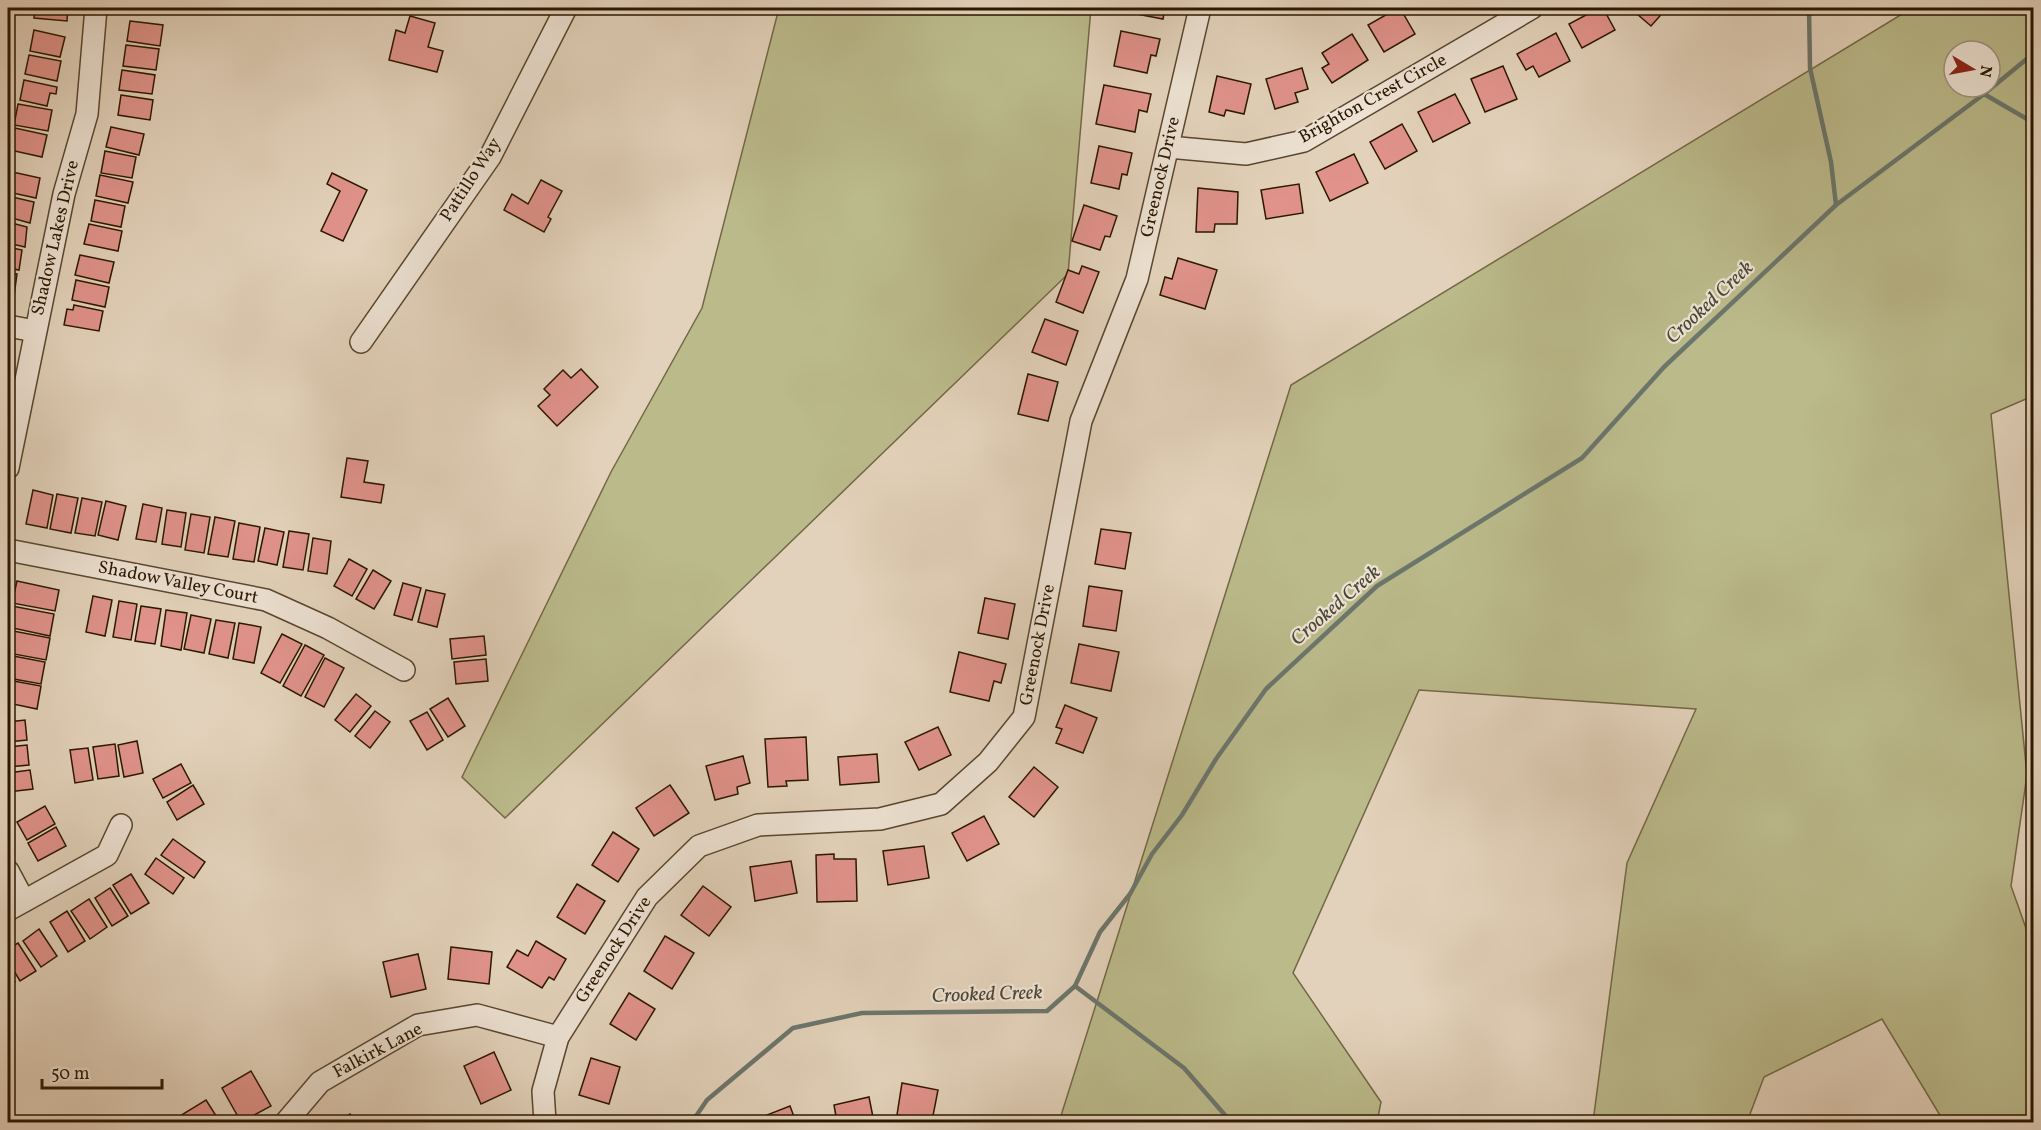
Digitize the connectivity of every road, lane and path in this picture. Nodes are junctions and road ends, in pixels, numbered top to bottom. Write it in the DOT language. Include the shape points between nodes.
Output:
graph roads {
  1 [pos="96,8"];
  2 [pos="566,8"];
  3 [pos="1200,8"];
  4 [pos="1532,8"];
  5 [pos="1168,147"];
  6 [pos="8,326"];
  7 [pos="35,331"];
  8 [pos="361,342"];
  9 [pos="8,468"];
  10 [pos="8,550"];
  11 [pos="404,670"];
  12 [pos="121,825"];
  13 [pos="8,871"];
  14 [pos="16,905"];
  15 [pos="558,1037"];
  16 [pos="286,1122"];
  17 [pos="545,1122"];
  1 -- 7 [label="street, Shadow Lakes Drive" via="87,114 64,194"];
  2 -- 8 [label="street, Pattillo Way" via="490,157"];
  3 -- 5 [label="street, Greenock Drive"];
  4 -- 5 [label="street, Brighton Crest Circle" via="1304,141 1246,154"];
  5 -- 15 [label="street, Greenock Drive" via="1137,279 1081,421 1024,717 988,762 941,804 880,819 758,825 699,846 647,897"];
  6 -- 7 [label="street"];
  7 -- 9 [label="street, Shadow Lakes Drive"];
  10 -- 11 [label="street, Shadow Valley Court" via="266,600 328,628"];
  12 -- 14 [label="street" via="107,855"];
  13 -- 14 [label="street"];
  15 -- 16 [label="street, Falkirk Lane" via="477,1015 418,1026 320,1082"];
  15 -- 17 [label="street, Greenock Drive" via="543,1091"];
}
